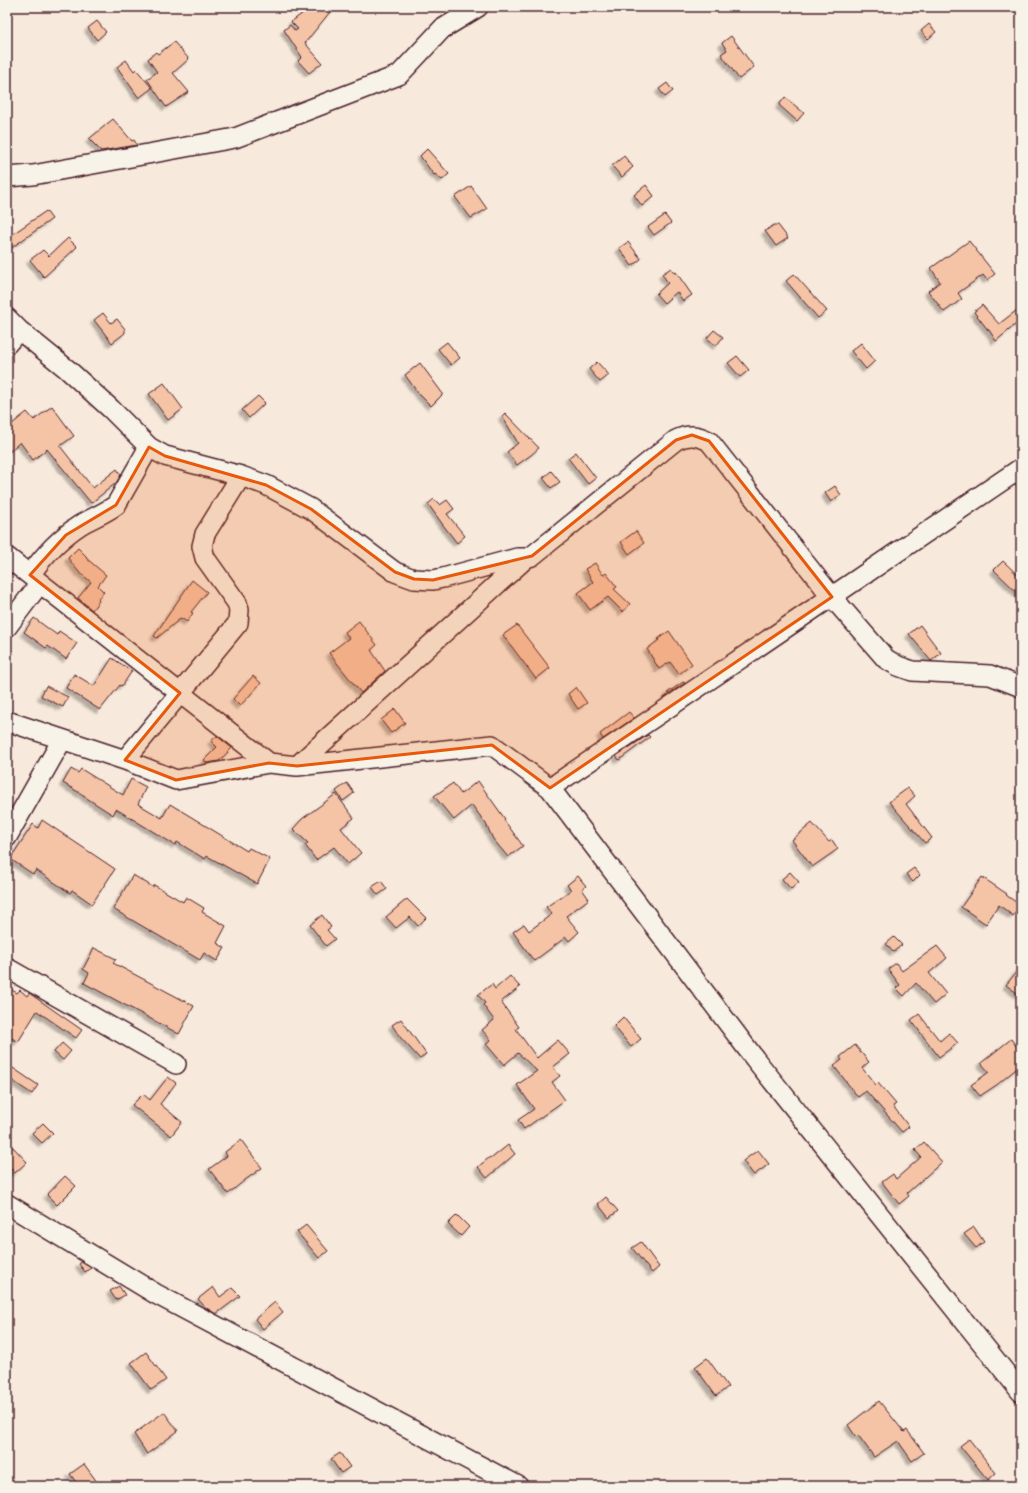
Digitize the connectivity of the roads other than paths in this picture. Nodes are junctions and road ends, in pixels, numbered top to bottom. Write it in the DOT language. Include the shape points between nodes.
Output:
graph roads {
  1 [pos="478,7"];
  2 [pos="7,177"];
  3 [pos="13,324"];
  4 [pos="7,344"];
  5 [pos="149,447"];
  6 [pos="1021,468"];
  7 [pos="242,476"];
  8 [pos="7,557"];
  9 [pos="526,558"];
  10 [pos="35,579"];
  11 [pos="832,596"];
  12 [pos="7,627"];
  13 [pos="1021,687"];
  14 [pos="180,693"];
  15 [pos="7,721"];
  16 [pos="62,740"];
  17 [pos="124,760"];
  18 [pos="269,763"];
  19 [pos="297,766"];
  20 [pos="550,788"];
  21 [pos="7,837"];
  22 [pos="7,968"];
  23 [pos="176,1064"];
  24 [pos="7,1204"];
  25 [pos="1021,1392"];
  26 [pos="518,1486"];
  1 -- 2 [label="street" via="442,29 399,75 235,138 33,175"];
  3 -- 4 [label="street"];
  3 -- 5 [label="street" via="67,369"];
  5 -- 7 [label="street" via="165,456"];
  5 -- 10 [label="street" via="116,505 66,535 53,547"];
  6 -- 11 [label="street"];
  7 -- 9 [label="street" via="266,485 305,506 396,572 414,579 433,580 517,558"];
  7 -- 14 [label="street" via="205,534 202,546 205,558 237,603 238,623"];
  8 -- 10 [label="street"];
  9 -- 11 [label="street" via="537,552 676,440 692,435 709,441"];
  9 -- 19 [label="street"];
  10 -- 12 [label="street"];
  10 -- 14 [label="street"];
  11 -- 13 [label="street" via="876,649 898,666 919,672 990,675"];
  11 -- 20 [label="street"];
  14 -- 17 [label="street"];
  14 -- 18 [label="street"];
  15 -- 16 [label="street"];
  16 -- 17 [label="street"];
  16 -- 21 [label="street"];
  17 -- 18 [label="street" via="176,780"];
  18 -- 19 [label="street"];
  19 -- 20 [label="street" via="492,745"];
  20 -- 25 [label="street" via="755,1059"];
  22 -- 23 [label="street"];
  24 -- 26 [label="street" via="156,1294"];
}
